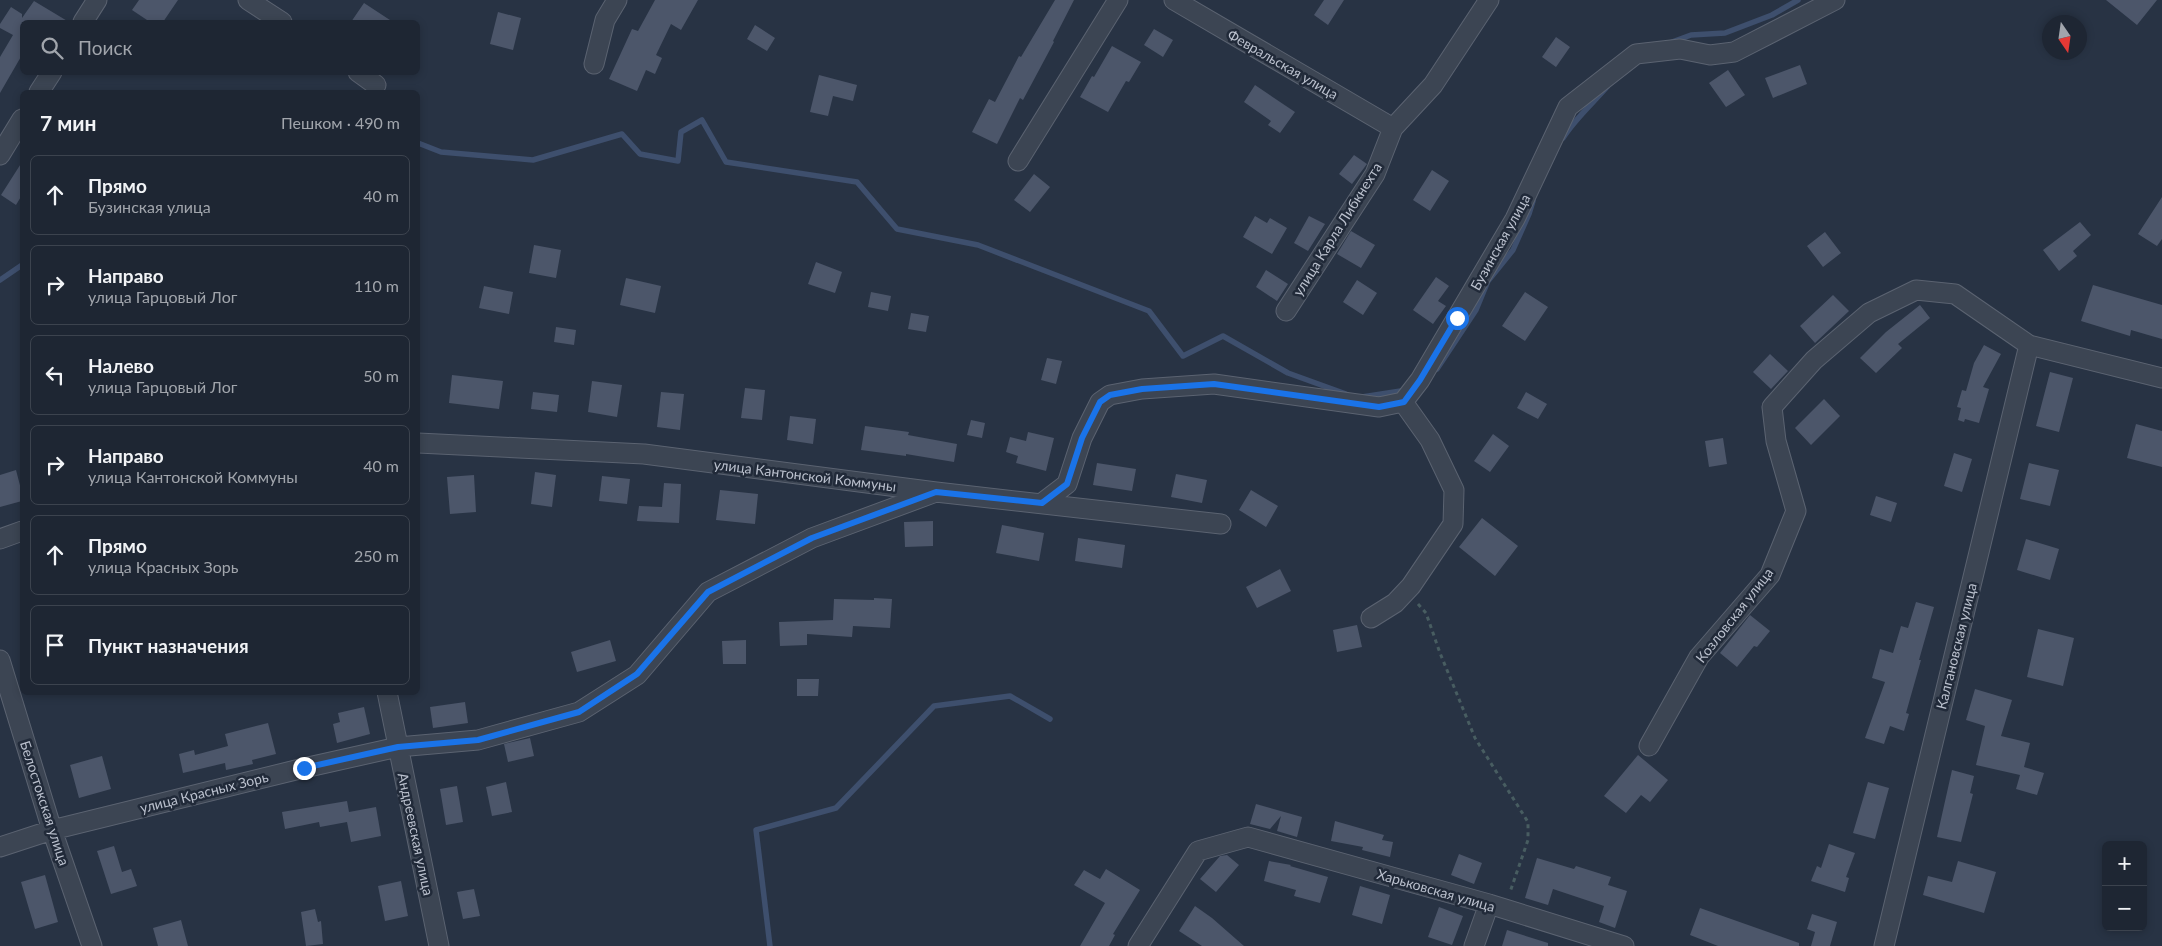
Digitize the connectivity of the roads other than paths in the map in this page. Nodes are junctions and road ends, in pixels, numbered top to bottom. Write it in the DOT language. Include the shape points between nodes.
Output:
graph roads {
  1 [pos="97,0"];
  2 [pos="248,0"];
  3 [pos="617,0"];
  4 [pos="1118,0"];
  5 [pos="1174,0"];
  6 [pos="1489,0"];
  7 [pos="1835,0"];
  8 [pos="84,20"];
  9 [pos="279,20"];
  10 [pos="594,64"];
  11 [pos="50,75"];
  12 [pos="362,75"];
  13 [pos="376,85"];
  14 [pos="40,90"];
  15 [pos="20,122"];
  16 [pos="1393,128"];
  17 [pos="0,155"];
  18 [pos="1018,161"];
  19 [pos="1286,311"];
  20 [pos="2029,345"];
  21 [pos="2162,378"];
  22 [pos="1404,402"];
  23 [pos="420,443"];
  24 [pos="936,492"];
  25 [pos="1042,503"];
  26 [pos="1221,524"];
  27 [pos="20,532"];
  28 [pos="0,539"];
  29 [pos="1371,618"];
  30 [pos="0,660"];
  31 [pos="388,695"];
  32 [pos="1649,746"];
  33 [pos="398,747"];
  34 [pos="52,830"];
  35 [pos="0,847"];
  36 [pos="1489,904"];
  37 [pos="92,946"];
  38 [pos="439,946"];
  39 [pos="1138,946"];
  40 [pos="1474,946"];
  41 [pos="1624,946"];
  42 [pos="1884,946"];
  1 -- 8 [label="street"];
  2 -- 9 [label="street"];
  3 -- 10 [label="street" via="605,20"];
  4 -- 18 [label="street"];
  5 -- 16 [label="street, Февральская улица"];
  6 -- 16 [label="street, улица Карла Либкнехта" via="1433,85"];
  7 -- 22 [label="street, Бузинская улица" via="1734,52 1710,55 1680,49 1636,54 1568,107 1515,219"];
  11 -- 14 [label="street"];
  12 -- 13 [label="street"];
  15 -- 17 [label="street"];
  16 -- 19 [label="street, улица Карла Либкнехта" via="1375,174"];
  20 -- 21 [label="street"];
  20 -- 32 [label="street, Козловская улица" via="1955,294 1916,290 1869,313 1814,360 1772,407 1776,441 1796,511 1770,575 1699,657"];
  20 -- 42 [label="street, Калгановская улица"];
  22 -- 25 [label="street" via="1379,407 1214,384 1142,389 1110,395 1100,402 1082,438 1067,484"];
  22 -- 29 [label="street" via="1430,440 1454,490 1453,524 1411,586 1395,603"];
  23 -- 24 [label="street, улица Кантонской Коммуны" via="644,454"];
  24 -- 25 [label="street, улица Кантонской Коммуны"];
  24 -- 33 [label="street, улица Красных Зорь" via="812,538 708,592 637,674 579,712 478,740"];
  25 -- 26 [label="street, улица Кантонской Коммуны"];
  27 -- 28 [label="street"];
  30 -- 34 [label="street, Белостокская улица"];
  31 -- 33 [label="street, Андреевская улица"];
  33 -- 34 [label="street, улица Красных Зорь"];
  33 -- 38 [label="street, Андреевская улица"];
  34 -- 35 [label="street, улица Красных Зорь"];
  34 -- 37 [label="street, Белостокская улица"];
  36 -- 39 [label="street, Харьковская улица" via="1248,837 1198,851"];
  36 -- 40 [label="street"];
  36 -- 41 [label="street, Харьковская улица"];
}
